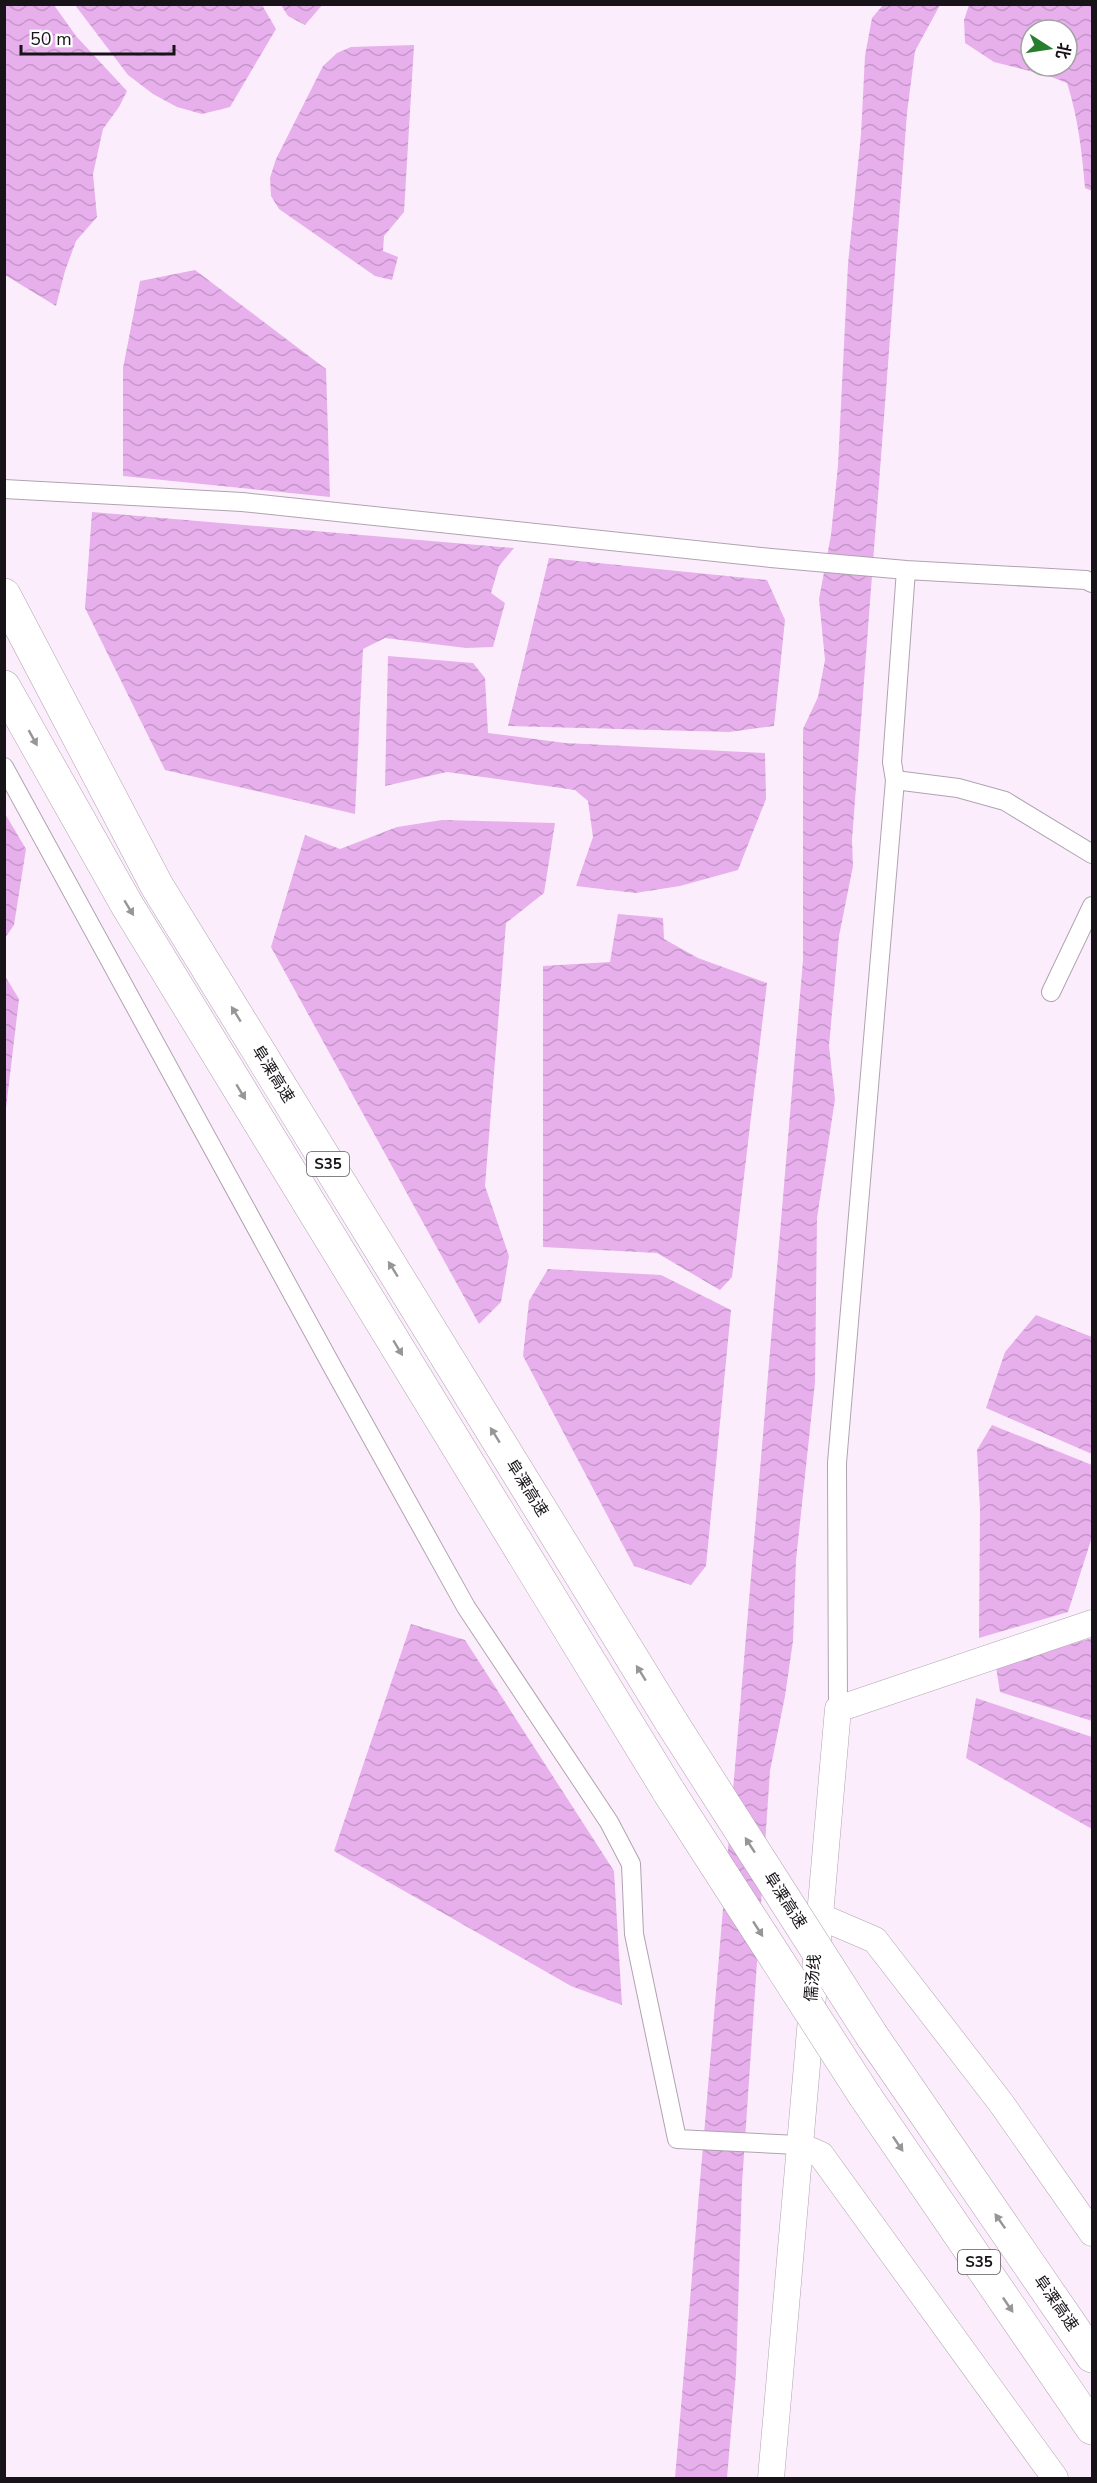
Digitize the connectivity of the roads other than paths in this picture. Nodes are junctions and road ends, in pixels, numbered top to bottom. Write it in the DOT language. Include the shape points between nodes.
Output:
graph roads {
  1 [pos="4,489"];
  2 [pos="906,570"];
  3 [pos="1092,583"];
  4 [pos="4,595"];
  5 [pos="4,687"];
  6 [pos="4,767"];
  7 [pos="895,780"];
  8 [pos="1092,854"];
  9 [pos="1092,906"];
  10 [pos="1051,992"];
  11 [pos="1092,1623"];
  12 [pos="838,1709"];
  13 [pos="819,1916"];
  14 [pos="798,2145"];
  15 [pos="1092,2233"];
  16 [pos="1092,2356"];
  17 [pos="1092,2428"];
  18 [pos="771,2478"];
  19 [pos="1055,2478"];
  1 -- 2 [label="street" via="242,502"];
  2 -- 3 [label="street"];
  2 -- 7 [label="street" via="892,762"];
  16 -- 4 [label="highway, 阜溧高速 / S35, one-way, bridge" via="872,2036 672,1723 157,886"];
  5 -- 17 [label="highway, S35, one-way, bridge" via="127,905 669,1792 865,2096"];
  6 -- 14 [label="street" via="466,1607 609,1822 631,1864 634,1934 677,2139"];
  7 -- 8 [label="street" via="1005,801"];
  7 -- 12 [label="street" via="837,1463"];
  9 -- 10 [label="street"];
  11 -- 12 [label="street"];
  12 -- 13 [label="street, 儒汤线"];
  13 -- 14 [label="street, 儒汤线"];
  13 -- 15 [label="street" via="875,1940 1001,2103"];
  14 -- 18 [label="street, 儒汤线"];
  14 -- 19 [label="street" via="821,2155"];
}
